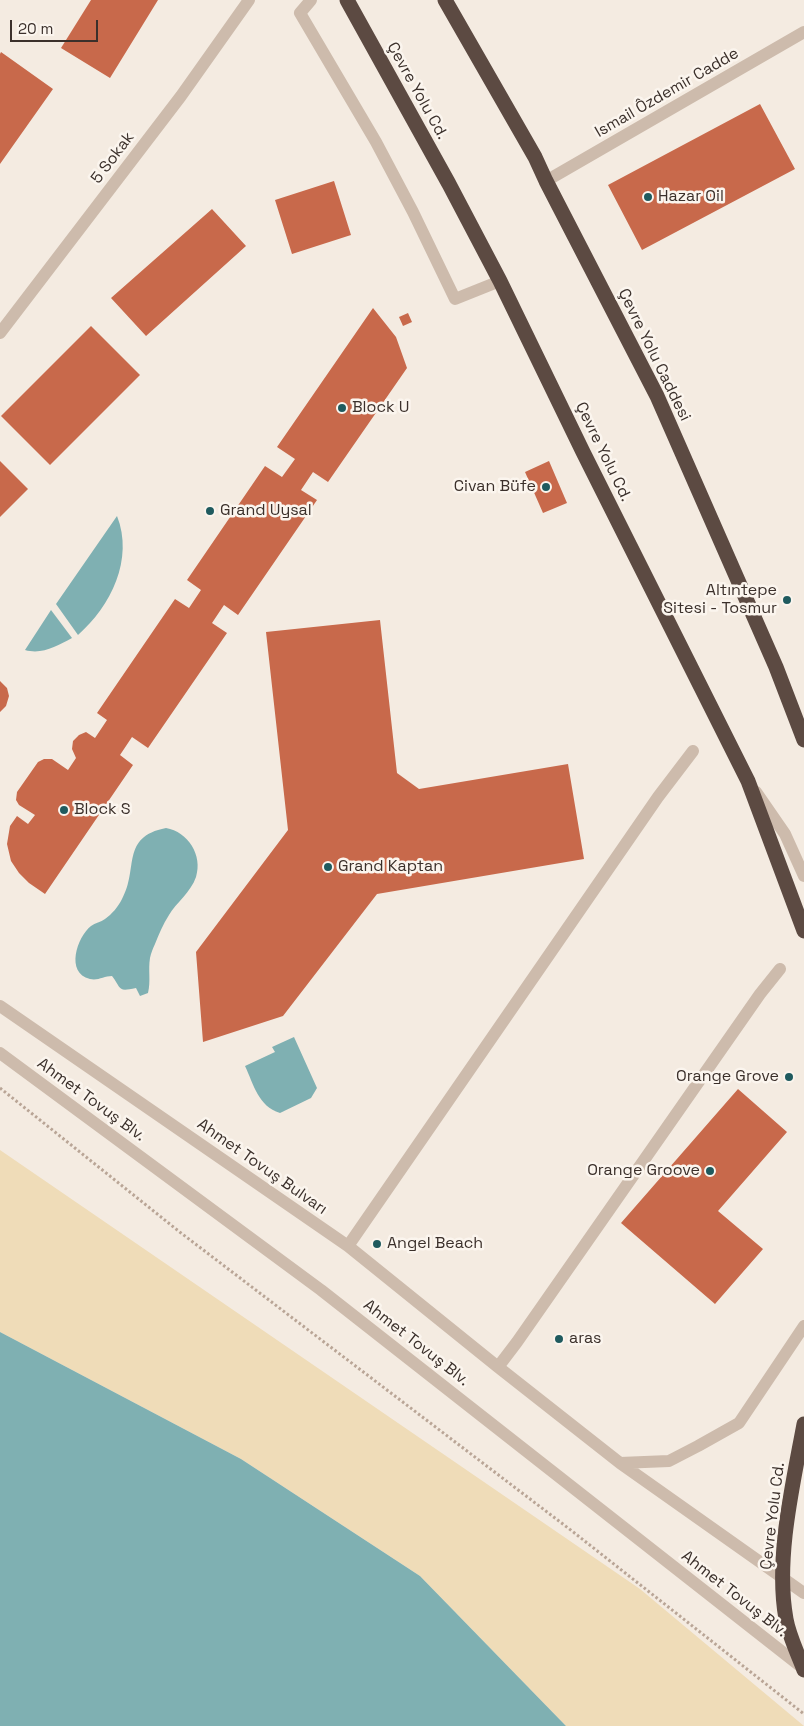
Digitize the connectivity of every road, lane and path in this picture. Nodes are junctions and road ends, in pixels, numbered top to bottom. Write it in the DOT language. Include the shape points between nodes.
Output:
graph roads {
  1 [pos="249,0"];
  2 [pos="311,0"];
  3 [pos="347,0"];
  4 [pos="445,0"];
  5 [pos="804,32"];
  6 [pos="546,181"];
  7 [pos="500,281"];
  8 [pos="0,333"];
  9 [pos="804,740"];
  10 [pos="693,751"];
  11 [pos="748,781"];
  12 [pos="804,876"];
  13 [pos="804,931"];
  14 [pos="780,969"];
  15 [pos="0,1006"];
  16 [pos="0,1053"];
  17 [pos="0,1088"];
  18 [pos="348,1246"];
  19 [pos="804,1326"];
  20 [pos="498,1367"];
  21 [pos="804,1424"];
  22 [pos="620,1463"];
  23 [pos="781,1576"];
  24 [pos="804,1593"];
  25 [pos="804,1670"];
  26 [pos="804,1714"];
  1 -- 8 [label="street, 5 Sokak" via="181,96"];
  2 -- 7 [label="street" via="300,13 376,142 455,299"];
  3 -- 7 [label="highway, Çevre Yolu Cd."];
  4 -- 6 [label="highway, Çevre Yolu Caddesi" via="535,156"];
  5 -- 6 [label="street, Ismail Ôzdemir Cadde"];
  6 -- 9 [label="highway, Çevre Yolu Caddesi" via="657,396 772,658"];
  7 -- 11 [label="highway, Çevre Yolu Cd."];
  10 -- 18 [label="street"];
  11 -- 12 [label="street" via="785,834"];
  11 -- 13 [label="highway, Çevre Yolu Cd."];
  14 -- 20 [label="street"];
  15 -- 18 [label="street, Ahmet Tovuş Bulvarı"];
  16 -- 25 [label="street, Ahmet Tovuş Blv." via="321,1290"];
  17 -- 26 [label="path" via="181,1233 572,1531"];
  18 -- 20 [label="street, Ahmet Tovuş Bulvarı"];
  19 -- 22 [label="street" via="739,1422 669,1461"];
  20 -- 22 [label="street, Ahmet Tovuş Bulvarı"];
  21 -- 23 [label="highway, Çevre Yolu Cd."];
  22 -- 23 [label="street, Ahmet Tovuş Bulvarı"];
  23 -- 24 [label="street, Ahmet Tovuş Bulvarı"];
  23 -- 25 [label="highway, Çevre Yolu Cd." via="786,1620"];
}
